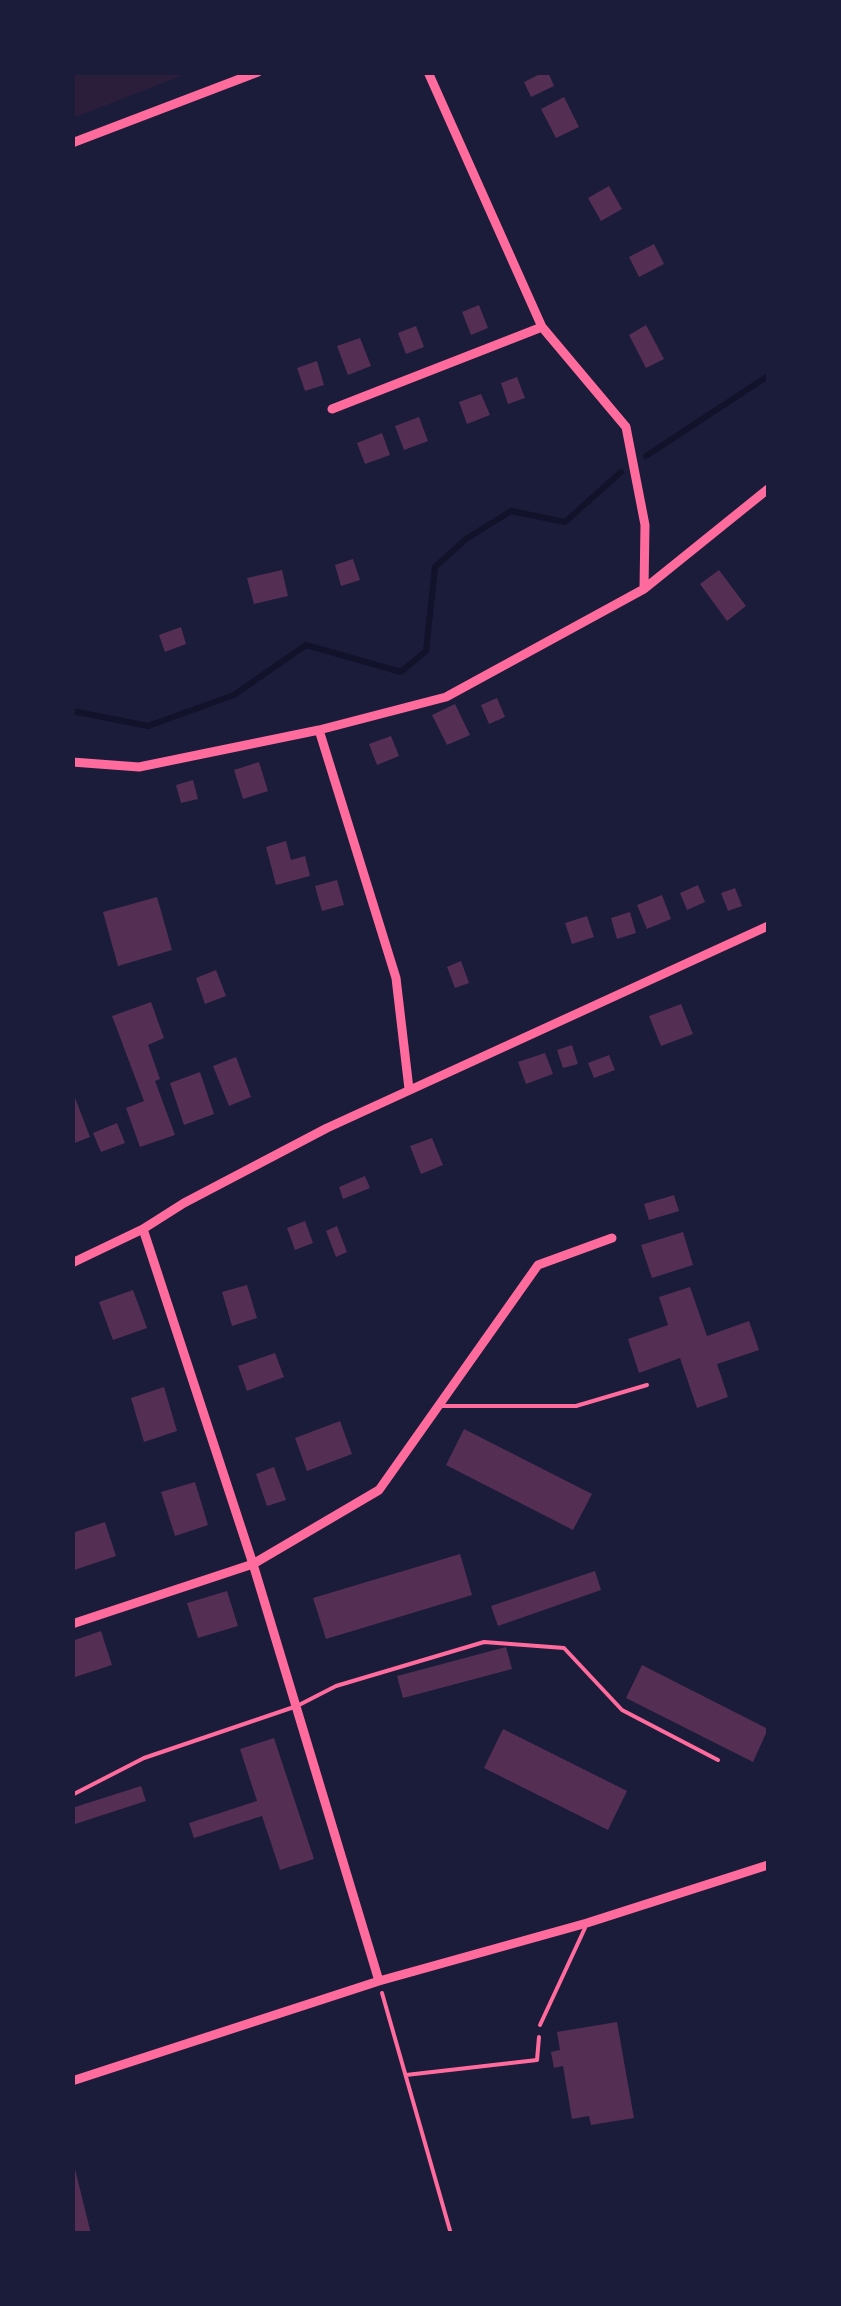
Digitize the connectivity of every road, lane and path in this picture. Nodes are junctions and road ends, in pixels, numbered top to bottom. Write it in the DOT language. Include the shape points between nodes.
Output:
graph roads {
  1 [pos="258,72"];
  2 [pos="428,72"];
  3 [pos="72,143"];
  4 [pos="542,328"];
  5 [pos="332,409"];
  6 [pos="768,489"];
  7 [pos="644,589"];
  8 [pos="320,730"];
  9 [pos="72,762"];
  10 [pos="768,926"];
  11 [pos="409,1089"];
  12 [pos="144,1229"];
  13 [pos="612,1238"];
  14 [pos="72,1264"];
  15 [pos="647,1385"];
  16 [pos="438,1406"];
  17 [pos="252,1564"];
  18 [pos="72,1624"];
  19 [pos="297,1706"];
  20 [pos="718,1760"];
  21 [pos="72,1794"];
  22 [pos="768,1866"];
  23 [pos="587,1923"];
  24 [pos="379,1981"];
  25 [pos="540,2025"];
  26 [pos="406,2075"];
  27 [pos="72,2081"];
  28 [pos="451,2234"];
  1 -- 3 [label="street"];
  2 -- 4 [label="street"];
  4 -- 5 [label="street"];
  4 -- 7 [label="street" via="626,426 644,525"];
  6 -- 7 [label="street"];
  7 -- 8 [label="street" via="446,697"];
  8 -- 9 [label="street" via="139,767"];
  8 -- 11 [label="street" via="396,978"];
  10 -- 11 [label="street"];
  11 -- 12 [label="street"];
  12 -- 14 [label="street"];
  12 -- 17 [label="street"];
  13 -- 16 [label="street" via="538,1265"];
  15 -- 16 [label="lane" via="576,1406"];
  16 -- 17 [label="street" via="378,1490"];
  17 -- 18 [label="street"];
  17 -- 19 [label="street"];
  19 -- 20 [label="lane" via="336,1686 484,1642 564,1648 622,1710"];
  19 -- 21 [label="lane" via="144,1758"];
  19 -- 24 [label="street"];
  22 -- 23 [label="street"];
  23 -- 24 [label="street"];
  23 -- 25 [label="lane"];
  24 -- 26 [label="path"];
  24 -- 27 [label="street"];
  25 -- 26 [label="path" via="537,2060"];
  26 -- 28 [label="path"];
}
